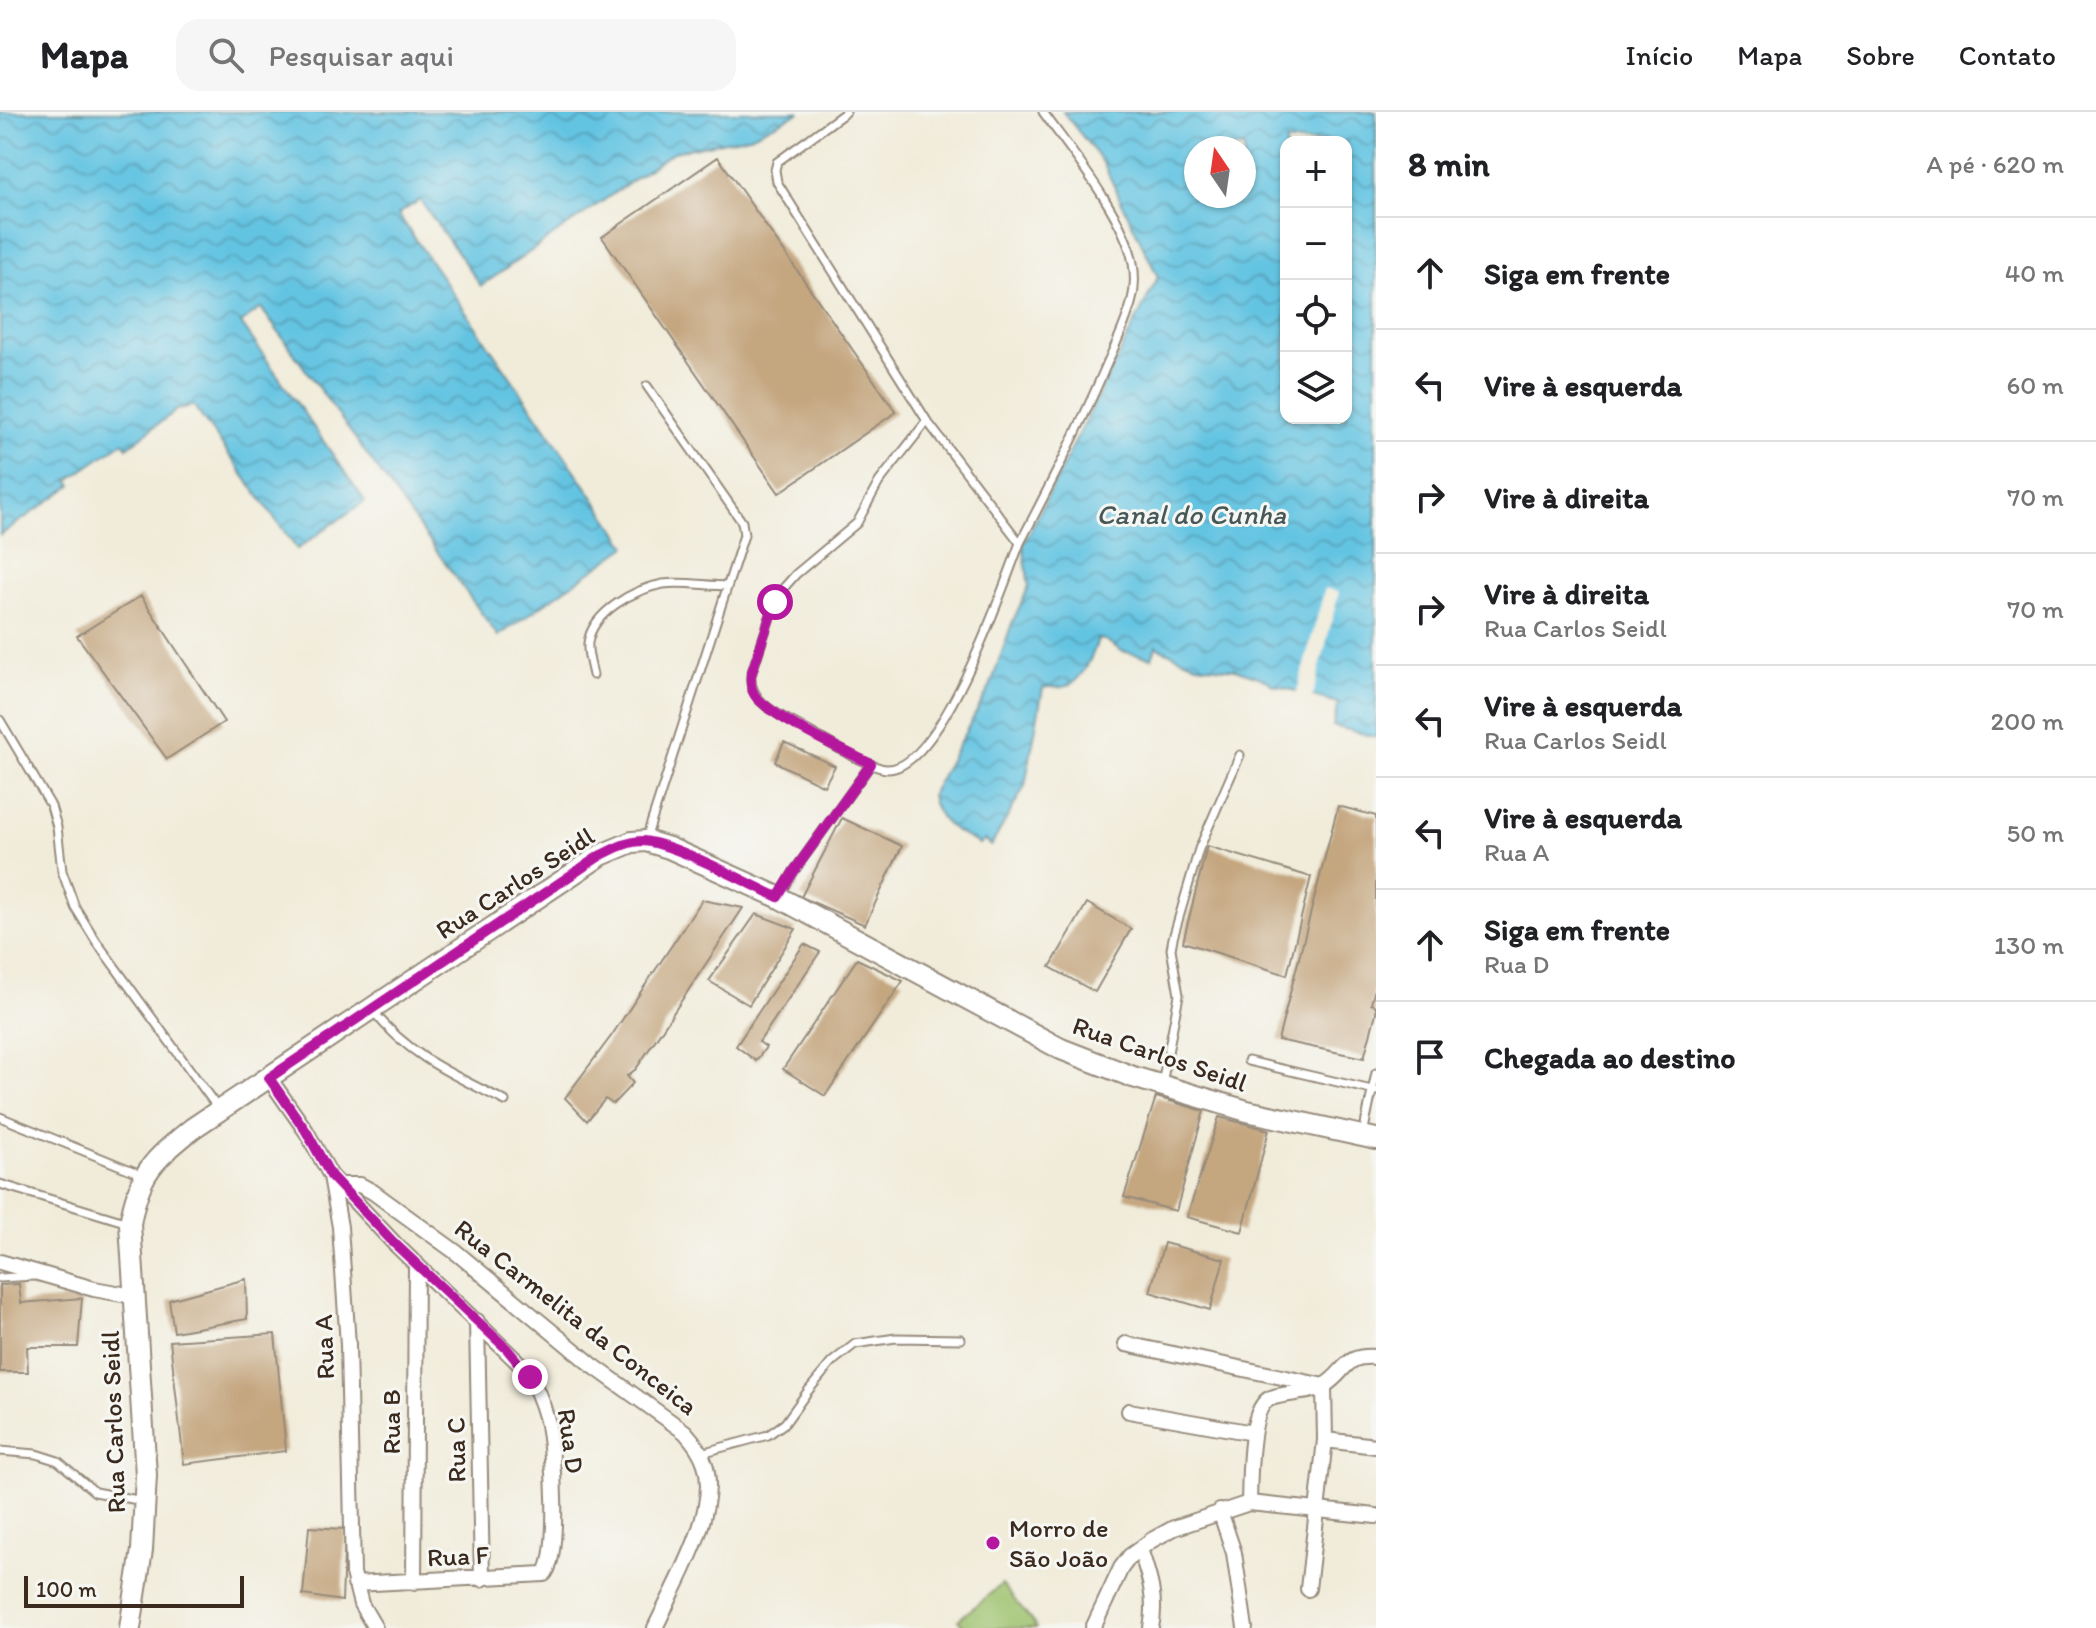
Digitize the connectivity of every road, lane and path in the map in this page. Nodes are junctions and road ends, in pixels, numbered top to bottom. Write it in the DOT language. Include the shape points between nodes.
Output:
graph roads {
  1 [pos="846,112"];
  2 [pos="1043,112"];
  3 [pos="647,386"];
  4 [pos="927,421"];
  5 [pos="1020,543"];
  6 [pos="727,586"];
  7 [pos="593,675"];
  8 [pos="0,720"];
  9 [pos="1240,755"];
  10 [pos="871,764"];
  11 [pos="646,841"];
  12 [pos="778,897"];
  13 [pos="371,1009"];
  14 [pos="1248,1061"];
  15 [pos="1376,1073"];
  16 [pos="269,1078"];
  17 [pos="1162,1086"];
  18 [pos="1374,1090"];
  19 [pos="505,1101"];
  20 [pos="219,1110"];
  21 [pos="0,1117"];
  22 [pos="1369,1137"];
  23 [pos="143,1175"];
  24 [pos="335,1181"];
  25 [pos="0,1184"];
  26 [pos="130,1224"];
  27 [pos="0,1262"];
  28 [pos="416,1263"];
  29 [pos="44,1276"];
  30 [pos="0,1278"];
  31 [pos="133,1296"];
  32 [pos="477,1321"];
  33 [pos="961,1339"];
  34 [pos="1126,1344"];
  35 [pos="1376,1357"];
  36 [pos="1324,1386"];
  37 [pos="1129,1411"];
  38 [pos="1253,1433"];
  39 [pos="1325,1440"];
  40 [pos="1376,1446"];
  41 [pos="0,1451"];
  42 [pos="701,1453"];
  43 [pos="145,1501"];
  44 [pos="1249,1503"];
  45 [pos="1315,1508"];
  46 [pos="1220,1511"];
  47 [pos="1376,1516"];
  48 [pos="1140,1549"];
  49 [pos="551,1558"];
  50 [pos="482,1579"];
  51 [pos="414,1582"];
  52 [pos="355,1584"];
  53 [pos="1308,1589"];
  54 [pos="130,1628"];
  55 [pos="375,1628"];
  56 [pos="655,1628"];
  57 [pos="1093,1628"];
  58 [pos="1151,1628"];
  59 [pos="1245,1628"];
  1 -- 4 [label="lane" via="786,154 775,166 775,176"];
  2 -- 5 [label="lane" via="1121,232 1134,281 1123,327 1086,413"];
  3 -- 6 [label="lane" via="742,522 744,535"];
  4 -- 5 [label="lane"];
  4 -- 10 [label="lane" via="879,482 857,523 781,591 751,675 754,695 777,714"];
  5 -- 10 [label="lane" via="968,675 947,713 904,764 890,769"];
  6 -- 7 [label="lane" via="665,584 600,616 588,646"];
  6 -- 11 [label="lane"];
  8 -- 20 [label="lane" via="51,806 62,871 75,907"];
  9 -- 17 [label="lane" via="1199,849 1173,938 1179,995"];
  10 -- 12 [label="lane"];
  11 -- 12 [label="street, Rua Carlos Seidl"];
  11 -- 13 [label="street, Rua Carlos Seidl" via="601,855"];
  12 -- 17 [label="street, Rua Carlos Seidl" via="1061,1049"];
  13 -- 16 [label="street, Rua Carlos Seidl"];
  13 -- 19 [label="lane" via="430,1064"];
  14 -- 18 [label="lane"];
  15 -- 18 [label="lane"];
  16 -- 20 [label="street, Rua Carlos Seidl"];
  16 -- 24 [label="street, Rua A"];
  17 -- 22 [label="street, Rua Carlos Seidl"];
  18 -- 22 [label="lane"];
  20 -- 23 [label="street, Rua Carlos Seidl" via="161,1154"];
  21 -- 23 [label="lane"];
  23 -- 26 [label="street, Rua Carlos Seidl"];
  24 -- 28 [label="street, Rua D"];
  24 -- 42 [label="street, Rua Carmelita da Conceica" via="373,1192 457,1253 592,1365 685,1432"];
  24 -- 52 [label="street, Rua A" via="344,1267"];
  25 -- 26 [label="lane"];
  26 -- 31 [label="street, Rua Carlos Seidl"];
  27 -- 29 [label="street"];
  28 -- 32 [label="street, Rua D"];
  28 -- 51 [label="street, Rua B"];
  29 -- 30 [label="lane"];
  29 -- 31 [label="street"];
  31 -- 43 [label="street, Rua Carlos Seidl"];
  32 -- 49 [label="street, Rua D" via="524,1368 546,1417 553,1486"];
  32 -- 50 [label="street, Rua C"];
  33 -- 42 [label="lane" via="896,1338 855,1344 832,1362 785,1423 768,1435"];
  34 -- 36 [label="street"];
  35 -- 36 [label="street" via="1353,1359"];
  36 -- 38 [label="street" via="1266,1400"];
  36 -- 39 [label="street"];
  37 -- 38 [label="street"];
  38 -- 44 [label="street"];
  39 -- 40 [label="street"];
  39 -- 45 [label="street"];
  41 -- 43 [label="lane" via="58,1461 89,1489"];
  42 -- 56 [label="street, Rua Carmelita da Conceica" via="709,1491 704,1514"];
  43 -- 54 [label="street, Rua Carlos Seidl"];
  44 -- 45 [label="street"];
  44 -- 46 [label="street"];
  45 -- 47 [label="street"];
  45 -- 53 [label="street"];
  46 -- 48 [label="street" via="1162,1534"];
  46 -- 59 [label="street" via="1239,1575"];
  48 -- 57 [label="street" via="1121,1568"];
  48 -- 58 [label="street" via="1154,1595"];
  49 -- 50 [label="street, Rua F" via="544,1574"];
  50 -- 51 [label="street, Rua F"];
  51 -- 52 [label="street, Rua F"];
  52 -- 55 [label="street, Rua A"];
}
